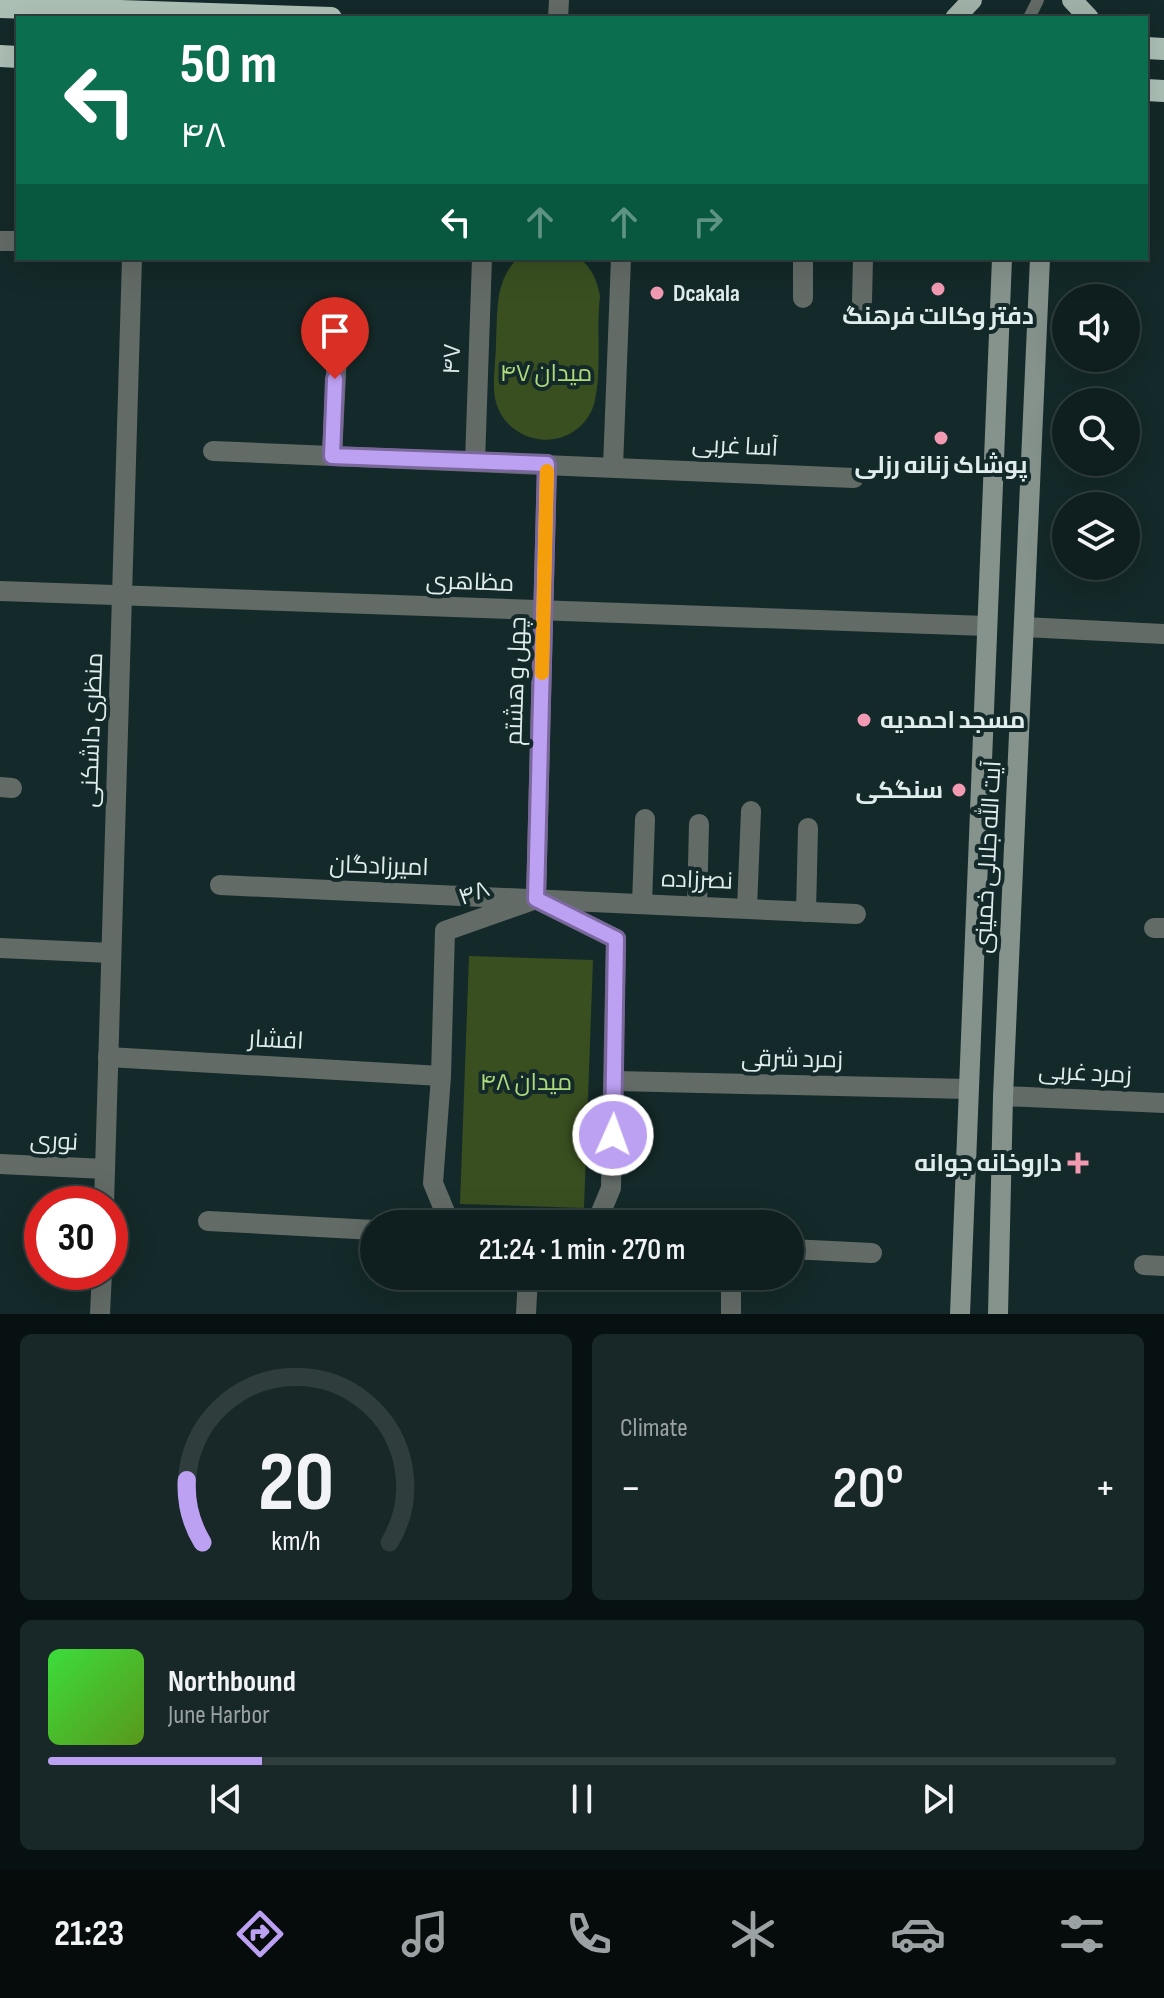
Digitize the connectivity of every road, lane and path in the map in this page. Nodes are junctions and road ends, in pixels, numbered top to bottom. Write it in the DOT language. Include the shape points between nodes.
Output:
graph roads {
  1 [pos="972,0"];
  2 [pos="1072,0"];
  3 [pos="144,5"];
  4 [pos="0,7"];
  5 [pos="302,16"];
  6 [pos="957,16"];
  7 [pos="1087,16"];
  8 [pos="132,260"];
  9 [pos="482,260"];
  10 [pos="621,260"];
  11 [pos="803,260"];
  12 [pos="863,260"];
  13 [pos="1002,260"];
  14 [pos="1040,260"];
  15 [pos="803,298"];
  16 [pos="862,301"];
  17 [pos="337,354"];
  18 [pos="213,451"];
  19 [pos="332,456"];
  20 [pos="475,462"];
  21 [pos="547,464"];
  22 [pos="613,467"];
  23 [pos="854,478"];
  24 [pos="0,591"];
  25 [pos="122,596"];
  26 [pos="544,610"];
  27 [pos="986,626"];
  28 [pos="1024,627"];
  29 [pos="1164,634"];
  30 [pos="751,811"];
  31 [pos="645,819"];
  32 [pos="699,824"];
  33 [pos="808,828"];
  34 [pos="220,885"];
  35 [pos="536,899"];
  36 [pos="642,904"];
  37 [pos="697,906"];
  38 [pos="747,908"];
  39 [pos="806,912"];
  40 [pos="856,914"];
  41 [pos="0,948"];
  42 [pos="111,953"];
  43 [pos="108,1057"];
  44 [pos="441,1076"];
  45 [pos="615,1081"];
  46 [pos="968,1089"];
  47 [pos="1003,1096"];
  48 [pos="1164,1103"];
  49 [pos="0,1164"];
  50 [pos="105,1169"];
  51 [pos="105,1186"];
  52 [pos="444,1210"];
  53 [pos="602,1210"];
  54 [pos="208,1221"];
  55 [pos="360,1229"];
  56 [pos="804,1250"];
  57 [pos="872,1253"];
  58 [pos="101,1290"];
  59 [pos="527,1290"];
  60 [pos="731,1290"];
  61 [pos="100,1314"];
  62 [pos="526,1314"];
  63 [pos="731,1314"];
  64 [pos="960,1314"];
  65 [pos="998,1314"];
  1 -- 6 [label="main road"];
  2 -- 7 [label="main road"];
  3 -- 4 [label="highway"];
  3 -- 5 [label="highway"];
  8 -- 25 [label="street, منظری داشکنی"];
  9 -- 20 [label="street, ۴۷"];
  10 -- 22 [label="street"];
  11 -- 15 [label="street"];
  12 -- 16 [label="street"];
  13 -- 27 [label="main road, آيت الله جلالى خمينى"];
  14 -- 28 [label="main road, آيت الله جلالى خمينى"];
  17 -- 19 [label="street"];
  18 -- 19 [label="street, آسا غربی"];
  19 -- 20 [label="street, آسا غربی"];
  20 -- 21 [label="street, آسا غربی"];
  21 -- 22 [label="street, آسا غربی"];
  21 -- 26 [label="street, چهل و هشتم"];
  22 -- 23 [label="street, آسا غربی"];
  24 -- 25 [label="street, مظاهری"];
  25 -- 26 [label="street, مظاهری"];
  25 -- 42 [label="street, منظری داشکنی"];
  26 -- 27 [label="street, مظاهری"];
  26 -- 35 [label="street, چهل و هشتم"];
  27 -- 28 [label="main road"];
  27 -- 46 [label="main road, آيت الله جلالى خمينى"];
  28 -- 29 [label="street"];
  28 -- 47 [label="main road, آيت الله جلالى خمينى"];
  30 -- 38 [label="street"];
  31 -- 36 [label="street"];
  32 -- 37 [label="street"];
  33 -- 39 [label="street"];
  34 -- 35 [label="street, امیرزادگان"];
  35 -- 36 [label="street, نصرزاده"];
  35 -- 44 [label="street, ۴۸" via="445,931"];
  35 -- 45 [label="street" via="616,939"];
  36 -- 37 [label="street, نصرزاده"];
  37 -- 38 [label="street, نصرزاده"];
  38 -- 39 [label="street, نصرزاده"];
  39 -- 40 [label="street, نصرزاده"];
  41 -- 42 [label="street"];
  42 -- 43 [label="street, منظری داشکنی"];
  43 -- 44 [label="street, افشار"];
  43 -- 50 [label="street, منظری داشکنی"];
  44 -- 52 [label="street, ۴۸" via="433,1183"];
  45 -- 46 [label="street, زمرد شرقی"];
  45 -- 53 [label="street" via="611,1188"];
  46 -- 64 [label="main road, آيت الله جلالى خمينى"];
  47 -- 48 [label="street, زمرد غربی"];
  47 -- 65 [label="main road, آيت الله جلالى خمينى"];
  49 -- 50 [label="street, نوری"];
  50 -- 51 [label="street, منظری داشکنی"];
  54 -- 55 [label="street"];
  56 -- 57 [label="street"];
  58 -- 61 [label="street"];
  59 -- 62 [label="street"];
  60 -- 63 [label="street"];
}
